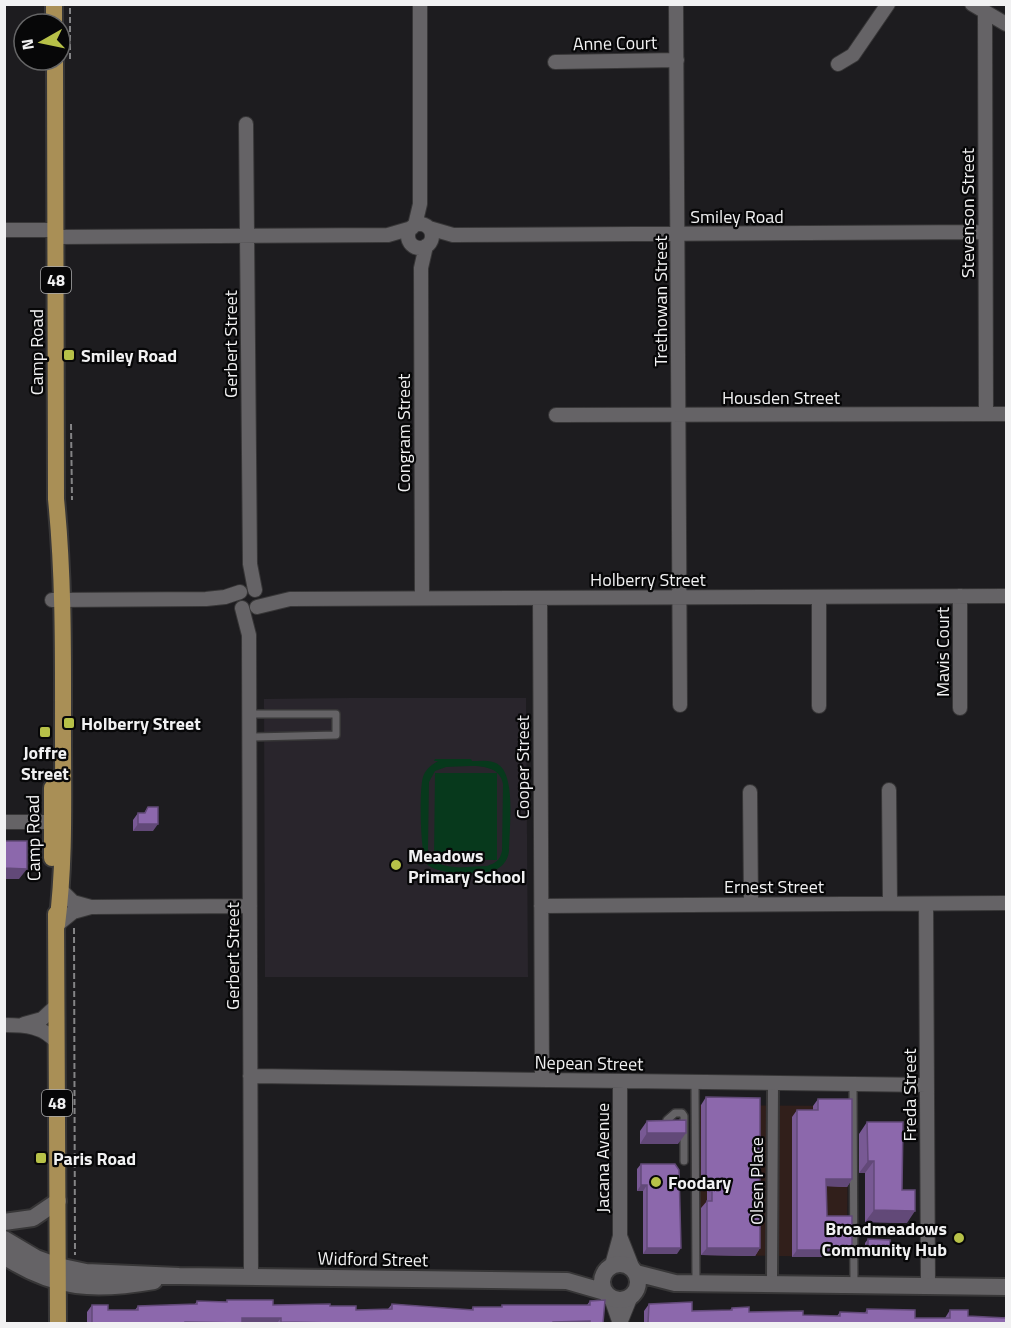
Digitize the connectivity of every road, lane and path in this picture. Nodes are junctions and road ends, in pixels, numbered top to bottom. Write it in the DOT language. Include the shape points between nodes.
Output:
graph roads {
  1 [pos="420,4"];
  2 [pos="676,4"];
  3 [pos="888,4"];
  4 [pos="972,4"];
  5 [pos="985,12"];
  6 [pos="1006,24"];
  7 [pos="677,60"];
  8 [pos="555,62"];
  9 [pos="838,64"];
  10 [pos="55,72"];
  11 [pos="246,124"];
  12 [pos="421,227"];
  13 [pos="4,230"];
  14 [pos="985,232"];
  15 [pos="56,233"];
  16 [pos="678,234"];
  17 [pos="248,235"];
  18 [pos="388,235"];
  19 [pos="453,235"];
  20 [pos="420,245"];
  21 [pos="986,414"];
  22 [pos="1006,414"];
  23 [pos="556,415"];
  24 [pos="679,415"];
  25 [pos="249,591"];
  26 [pos="960,596"];
  27 [pos="1006,596"];
  28 [pos="679,597"];
  29 [pos="819,597"];
  30 [pos="290,598"];
  31 [pos="422,598"];
  32 [pos="540,598"];
  33 [pos="206,599"];
  34 [pos="57,600"];
  35 [pos="249,608"];
  36 [pos="680,705"];
  37 [pos="819,706"];
  38 [pos="960,708"];
  39 [pos="250,714"];
  40 [pos="250,737"];
  41 [pos="889,790"];
  42 [pos="750,792"];
  43 [pos="4,822"];
  44 [pos="57,822"];
  45 [pos="62,891"];
  46 [pos="890,903"];
  47 [pos="1006,903"];
  48 [pos="751,904"];
  49 [pos="926,904"];
  50 [pos="250,906"];
  51 [pos="541,906"];
  52 [pos="91,907"];
  53 [pos="57,925"];
  54 [pos="57,1005"];
  55 [pos="4,1025"];
  56 [pos="22,1025"];
  57 [pos="57,1043"];
  58 [pos="250,1076"];
  59 [pos="542,1080"];
  60 [pos="620,1081"];
  61 [pos="695,1082"];
  62 [pos="773,1083"];
  63 [pos="853,1084"];
  64 [pos="927,1085"];
  65 [pos="667,1120"];
  66 [pos="684,1161"];
  67 [pos="58,1201"];
  68 [pos="4,1222"];
  69 [pos="620,1236"];
  70 [pos="4,1239"];
  71 [pos="4,1256"];
  72 [pos="608,1267"];
  73 [pos="634,1271"];
  74 [pos="58,1274"];
  75 [pos="252,1277"];
  76 [pos="772,1278"];
  77 [pos="567,1281"];
  78 [pos="675,1283"];
  79 [pos="696,1283"];
  80 [pos="854,1285"];
  81 [pos="928,1286"];
  82 [pos="1006,1287"];
  83 [pos="608,1295"];
  84 [pos="632,1295"];
  85 [pos="58,1323"];
  86 [pos="621,1323"];
  1 -- 12 [label="street"];
  2 -- 7 [label="street, Trethowan Street"];
  3 -- 9 [label="street" via="853,56"];
  4 -- 5 [label="street"];
  5 -- 6 [label="street"];
  5 -- 14 [label="street, Stevenson Street"];
  7 -- 8 [label="street, Anne Court"];
  7 -- 16 [label="street, Trethowan Street"];
  10 -- 15 [label="main road, Camp Road / 48"];
  11 -- 17 [label="street, Gerbert Street"];
  12 -- 18 [label="street"];
  12 -- 19 [label="street, Smiley Road"];
  12 -- 20 [label="street" via="432,234"];
  12 -- 20 [label="street" via="409,234"];
  13 -- 15 [label="street"];
  14 -- 16 [label="street, Smiley Road"];
  14 -- 21 [label="street, Stevenson Street"];
  15 -- 17 [label="street"];
  15 -- 34 [label="main road, Camp Road / 48" via="56,499 62,550"];
  16 -- 19 [label="street, Smiley Road"];
  16 -- 24 [label="street, Trethowan Street"];
  17 -- 18 [label="street"];
  17 -- 25 [label="street, Gerbert Street"];
  18 -- 20 [label="street"];
  19 -- 20 [label="street, Smiley Road"];
  20 -- 31 [label="street, Congram Street"];
  21 -- 22 [label="street, Housden Street"];
  21 -- 24 [label="street, Housden Street"];
  23 -- 24 [label="street, Housden Street"];
  24 -- 28 [label="street, Trethowan Street"];
  25 -- 30 [label="street, Holberry Street"];
  25 -- 33 [label="street, Holberry Street"];
  25 -- 35 [label="street" via="238,598"];
  25 -- 35 [label="street" via="260,601"];
  26 -- 27 [label="street, Holberry Street"];
  26 -- 29 [label="street, Holberry Street"];
  26 -- 38 [label="street, Mavis Court"];
  28 -- 29 [label="street, Holberry Street"];
  28 -- 32 [label="street, Holberry Street"];
  28 -- 36 [label="street, Trethowan Street"];
  29 -- 37 [label="street"];
  30 -- 31 [label="street, Holberry Street"];
  30 -- 35 [label="street, Holberry Street"];
  31 -- 32 [label="street, Holberry Street"];
  32 -- 51 [label="street, Cooper Street"];
  33 -- 34 [label="street, Holberry Street"];
  33 -- 35 [label="street, Holberry Street"];
  34 -- 44 [label="main road, Camp Road / 48"];
  35 -- 39 [label="street, Gerbert Street"];
  39 -- 40 [label="street, Gerbert Street"];
  39 -- 40 [label="lane" via="336,714 336,735"];
  40 -- 50 [label="street, Gerbert Street"];
  41 -- 46 [label="street"];
  42 -- 48 [label="street"];
  43 -- 44 [label="street"];
  44 -- 45 [label="main road, Camp Road / 48"];
  44 -- 53 [label="main road, Camp Road / 48" via="53,890"];
  45 -- 52 [label="street" via="73,902"];
  45 -- 53 [label="main road, Camp Road / 48"];
  46 -- 48 [label="street, Ernest Street"];
  46 -- 49 [label="street, Ernest Street"];
  47 -- 49 [label="street, Ernest Street"];
  48 -- 51 [label="street, Ernest Street"];
  49 -- 64 [label="street, Freda Street"];
  50 -- 52 [label="street"];
  50 -- 58 [label="street, Gerbert Street"];
  51 -- 59 [label="street, Cooper Street"];
  52 -- 53 [label="street" via="73,912"];
  53 -- 54 [label="main road, Camp Road / 48"];
  54 -- 56 [label="street" via="42,1020"];
  54 -- 57 [label="main road, Camp Road / 48"];
  55 -- 56 [label="street"];
  56 -- 57 [label="street" via="42,1030"];
  57 -- 67 [label="main road, Camp Road / 48"];
  58 -- 59 [label="street, Nepean Street"];
  58 -- 75 [label="street, Gerbert Street"];
  59 -- 60 [label="street, Nepean Street"];
  60 -- 61 [label="street, Nepean Street"];
  60 -- 69 [label="street, Jacana Avenue"];
  61 -- 62 [label="street, Nepean Street"];
  61 -- 79 [label="lane"];
  62 -- 63 [label="street, Nepean Street"];
  62 -- 76 [label="street, Olsen Place"];
  63 -- 64 [label="street, Nepean Street"];
  63 -- 80 [label="lane"];
  64 -- 81 [label="street, Freda Street"];
  65 -- 66 [label="lane" via="675,1113 684,1116"];
  67 -- 68 [label="street" via="33,1218"];
  67 -- 74 [label="main road, Camp Road / 48"];
  69 -- 72 [label="street, Jacana Avenue"];
  69 -- 73 [label="street, Jacana Avenue"];
  70 -- 74 [label="street"];
  71 -- 74 [label="street" via="31,1272"];
  72 -- 73 [label="street" via="623,1263"];
  72 -- 77 [label="street, Widford Street"];
  72 -- 83 [label="street" via="601,1281"];
  73 -- 78 [label="street"];
  73 -- 84 [label="street" via="638,1284"];
  74 -- 75 [label="street, Widford Street"];
  74 -- 85 [label="main road, Camp Road / 48"];
  75 -- 77 [label="street, Widford Street"];
  77 -- 83 [label="street, Widford Street"];
  78 -- 79 [label="street"];
  78 -- 84 [label="street"];
  79 -- 80 [label="street"];
  80 -- 81 [label="street"];
  81 -- 82 [label="street"];
  83 -- 84 [label="street" via="621,1300"];
  83 -- 86 [label="street"];
  84 -- 86 [label="street"];
}
